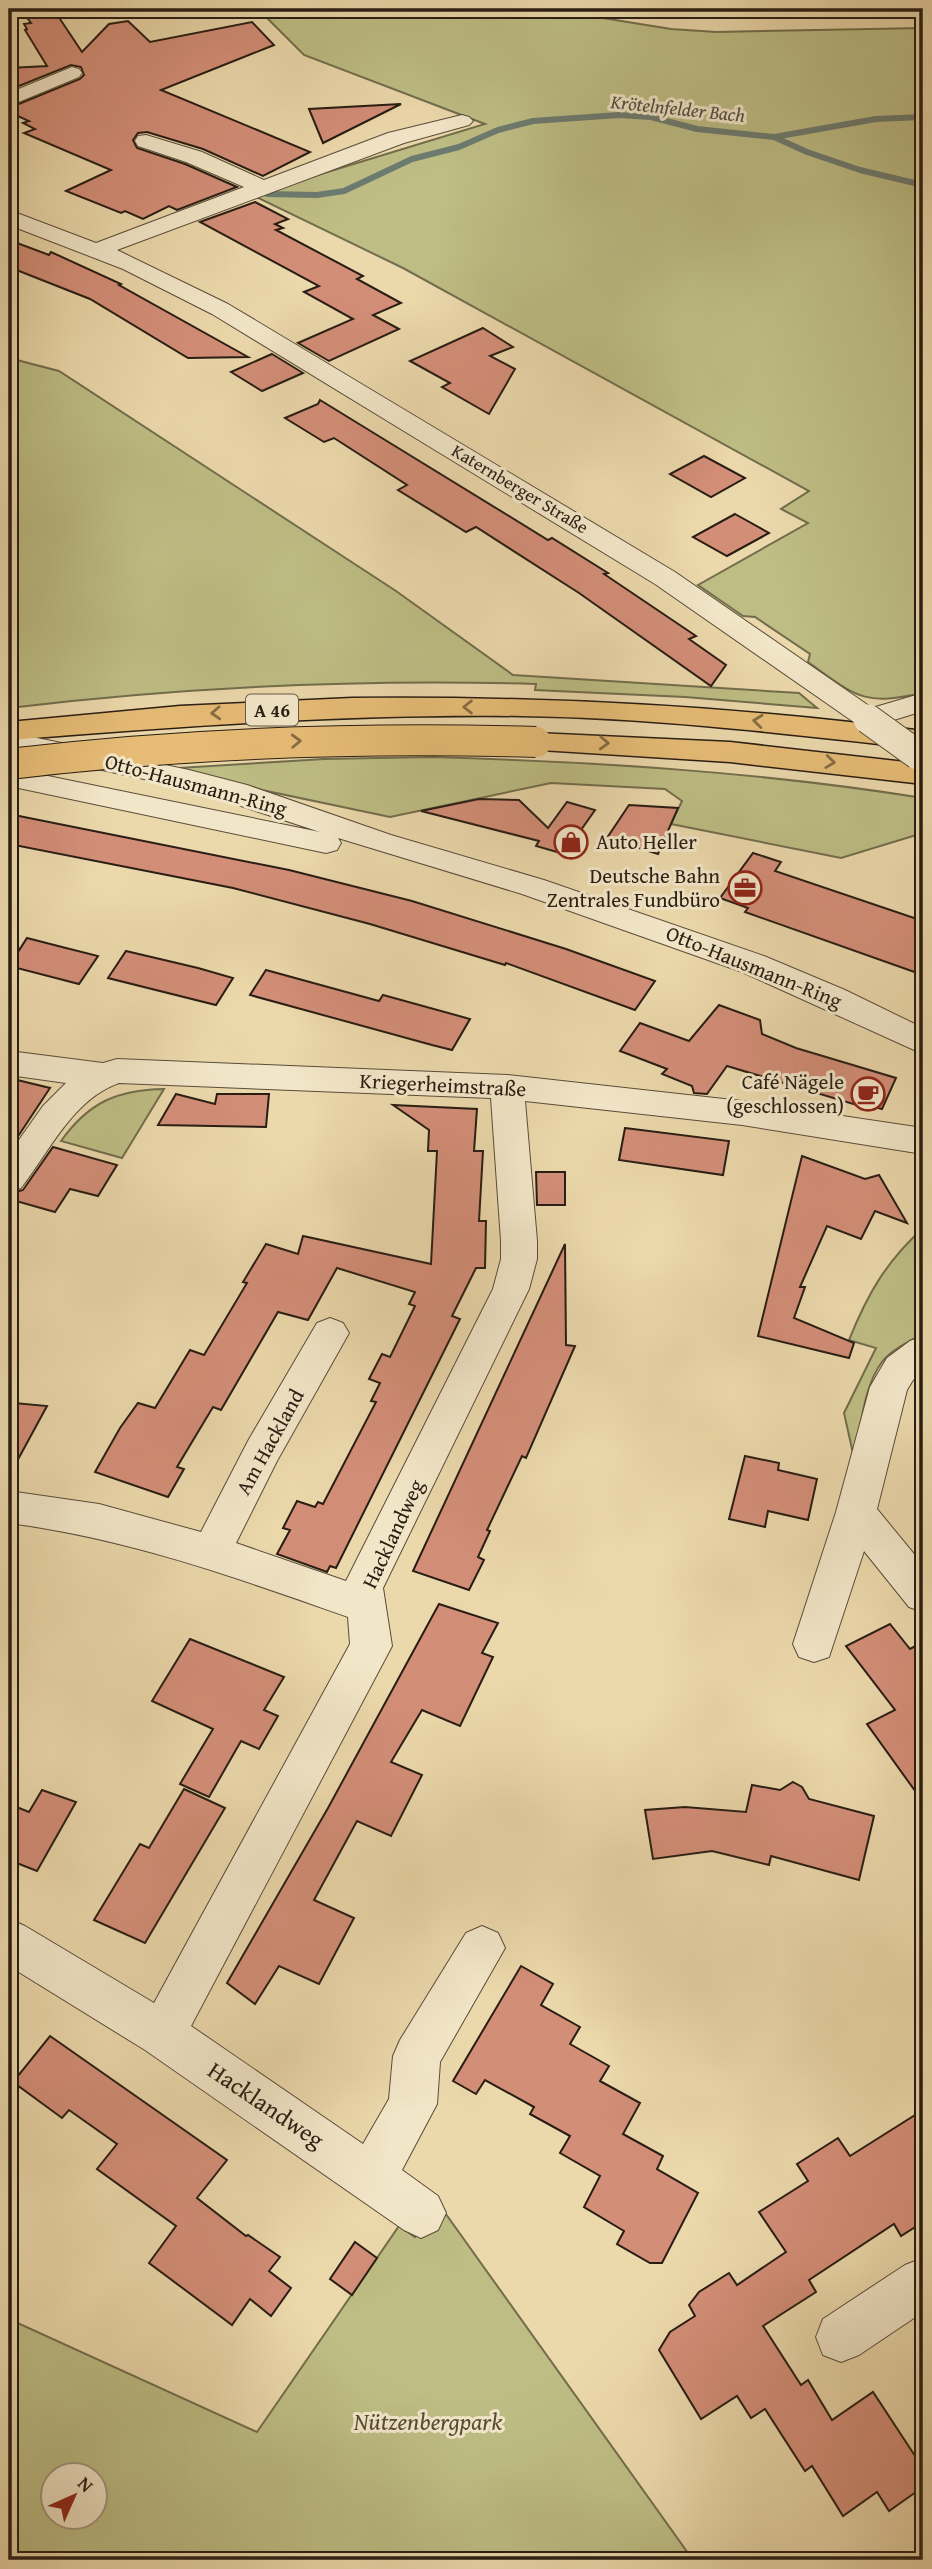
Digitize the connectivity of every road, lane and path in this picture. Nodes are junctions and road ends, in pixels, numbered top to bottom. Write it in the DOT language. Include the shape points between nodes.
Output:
graph roads {
  1 [pos="72,73"];
  2 [pos="9,100"];
  3 [pos="462,121"];
  4 [pos="146,141"];
  5 [pos="262,187"];
  6 [pos="9,217"];
  7 [pos="97,250"];
  8 [pos="913,704"];
  9 [pos="869,719"];
  10 [pos="9,731"];
  11 [pos="923,740"];
  12 [pos="9,741"];
  13 [pos="923,759"];
  14 [pos="9,764"];
  15 [pos="923,774"];
  16 [pos="9,777"];
  17 [pos="380,842"];
  18 [pos="923,1042"];
  19 [pos="9,1063"];
  20 [pos="99,1074"];
  21 [pos="507,1087"];
  22 [pos="923,1141"];
  23 [pos="9,1179"];
  24 [pos="330,1333"];
  25 [pos="923,1351"];
  26 [pos="9,1507"];
  27 [pos="856,1512"];
  28 [pos="211,1553"];
  29 [pos="923,1595"];
  30 [pos="364,1605"];
  31 [pos="814,1644"];
  32 [pos="9,1941"];
  33 [pos="482,1948"];
  34 [pos="162,2034"];
  35 [pos="371,2177"];
  36 [pos="421,2213"];
  37 [pos="923,2283"];
  38 [pos="841,2337"];
  1 -- 2 [label="street"];
  3 -- 5 [label="street" via="396,138"];
  4 -- 5 [label="street"];
  5 -- 7 [label="street"];
  6 -- 7 [label="street, Katernberger Straße"];
  7 -- 9 [label="street, Katernberger Straße" via="219,309 571,520 727,619"];
  8 -- 9 [label="street"];
  9 -- 13 [label="street, Katernberger Straße, bridge"];
  11 -- 10 [label="highway, A 46, one-way" via="698,715 536,707 220,712"];
  12 -- 17 [label="street, Otto-Hausmann-Ring" via="236,792"];
  14 -- 15 [label="highway, A 46, one-way, bridge" via="253,743 408,738 608,743"];
  16 -- 17 [label="street, Otto-Hausmann-Ring" via="334,845"];
  17 -- 18 [label="street, Otto-Hausmann-Ring" via="645,924 834,998"];
  19 -- 20 [label="street, Kriegerheimstraße"];
  20 -- 21 [label="street, Kriegerheimstraße" via="117,1070"];
  20 -- 23 [label="street" via="65,1104"];
  21 -- 22 [label="street, Kriegerheimstraße" via="742,1113"];
  21 -- 30 [label="street, Hacklandweg" via="519,1241 513,1281 363,1588"];
  24 -- 28 [label="street, Am Hackland"];
  25 -- 27 [label="street" via="900,1369 889,1387"];
  26 -- 28 [label="street" via="177,1541"];
  27 -- 29 [label="street"];
  27 -- 31 [label="street"];
  28 -- 30 [label="street"];
  30 -- 34 [label="street, Hacklandweg" via="371,1646"];
  32 -- 34 [label="street, Hacklandweg"];
  33 -- 35 [label="street" via="417,2056 413,2104"];
  34 -- 35 [label="street, Hacklandweg"];
  35 -- 36 [label="street, Hacklandweg"];
  37 -- 38 [label="street"];
}
